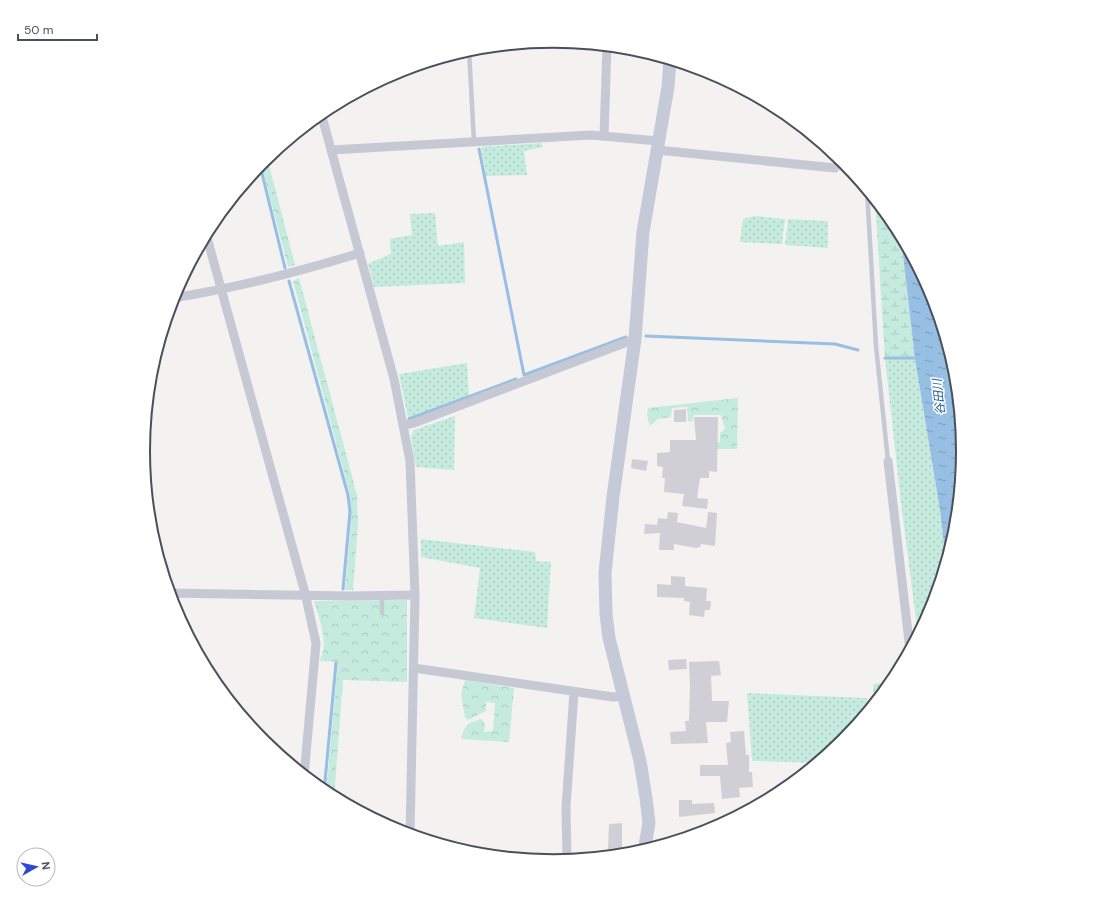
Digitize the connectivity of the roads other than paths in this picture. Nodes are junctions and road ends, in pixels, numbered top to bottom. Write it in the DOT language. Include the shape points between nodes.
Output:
graph roads {
  1 [pos="607,51"];
  2 [pos="469,57"];
  3 [pos="670,65"];
  4 [pos="323,120"];
  5 [pos="604,136"];
  6 [pos="474,142"];
  7 [pos="657,146"];
  8 [pos="331,150"];
  9 [pos="835,168"];
  10 [pos="868,199"];
  11 [pos="208,243"];
  12 [pos="360,253"];
  13 [pos="221,291"];
  14 [pos="180,297"];
  15 [pos="635,339"];
  16 [pos="404,425"];
  17 [pos="888,461"];
  18 [pos="175,593"];
  19 [pos="305,593"];
  20 [pos="382,594"];
  21 [pos="415,595"];
  22 [pos="382,613"];
  23 [pos="909,641"];
  24 [pos="414,668"];
  25 [pos="574,692"];
  26 [pos="623,696"];
  27 [pos="305,770"];
  28 [pos="410,829"];
  29 [pos="645,844"];
  30 [pos="567,854"];
  1 -- 5 [label="street"];
  2 -- 6 [label="lane"];
  3 -- 7 [label="street"];
  4 -- 8 [label="street"];
  5 -- 6 [label="street"];
  5 -- 7 [label="street"];
  6 -- 8 [label="street"];
  7 -- 9 [label="street"];
  7 -- 15 [label="street" via="643,232"];
  8 -- 12 [label="street"];
  10 -- 17 [label="lane" via="876,346"];
  11 -- 13 [label="street"];
  12 -- 13 [label="street"];
  12 -- 16 [label="street"];
  13 -- 14 [label="street"];
  13 -- 19 [label="street"];
  15 -- 16 [label="street" via="414,424"];
  15 -- 26 [label="street" via="605,573 609,638"];
  16 -- 21 [label="street" via="411,469"];
  17 -- 23 [label="street"];
  18 -- 19 [label="street"];
  19 -- 20 [label="street" via="349,596"];
  19 -- 27 [label="street" via="316,643"];
  20 -- 21 [label="street"];
  20 -- 22 [label="lane"];
  21 -- 24 [label="street"];
  24 -- 25 [label="street"];
  24 -- 28 [label="street"];
  25 -- 26 [label="street"];
  25 -- 30 [label="street" via="566,807"];
  26 -- 29 [label="street" via="640,761 646,798 649,823"];
}
